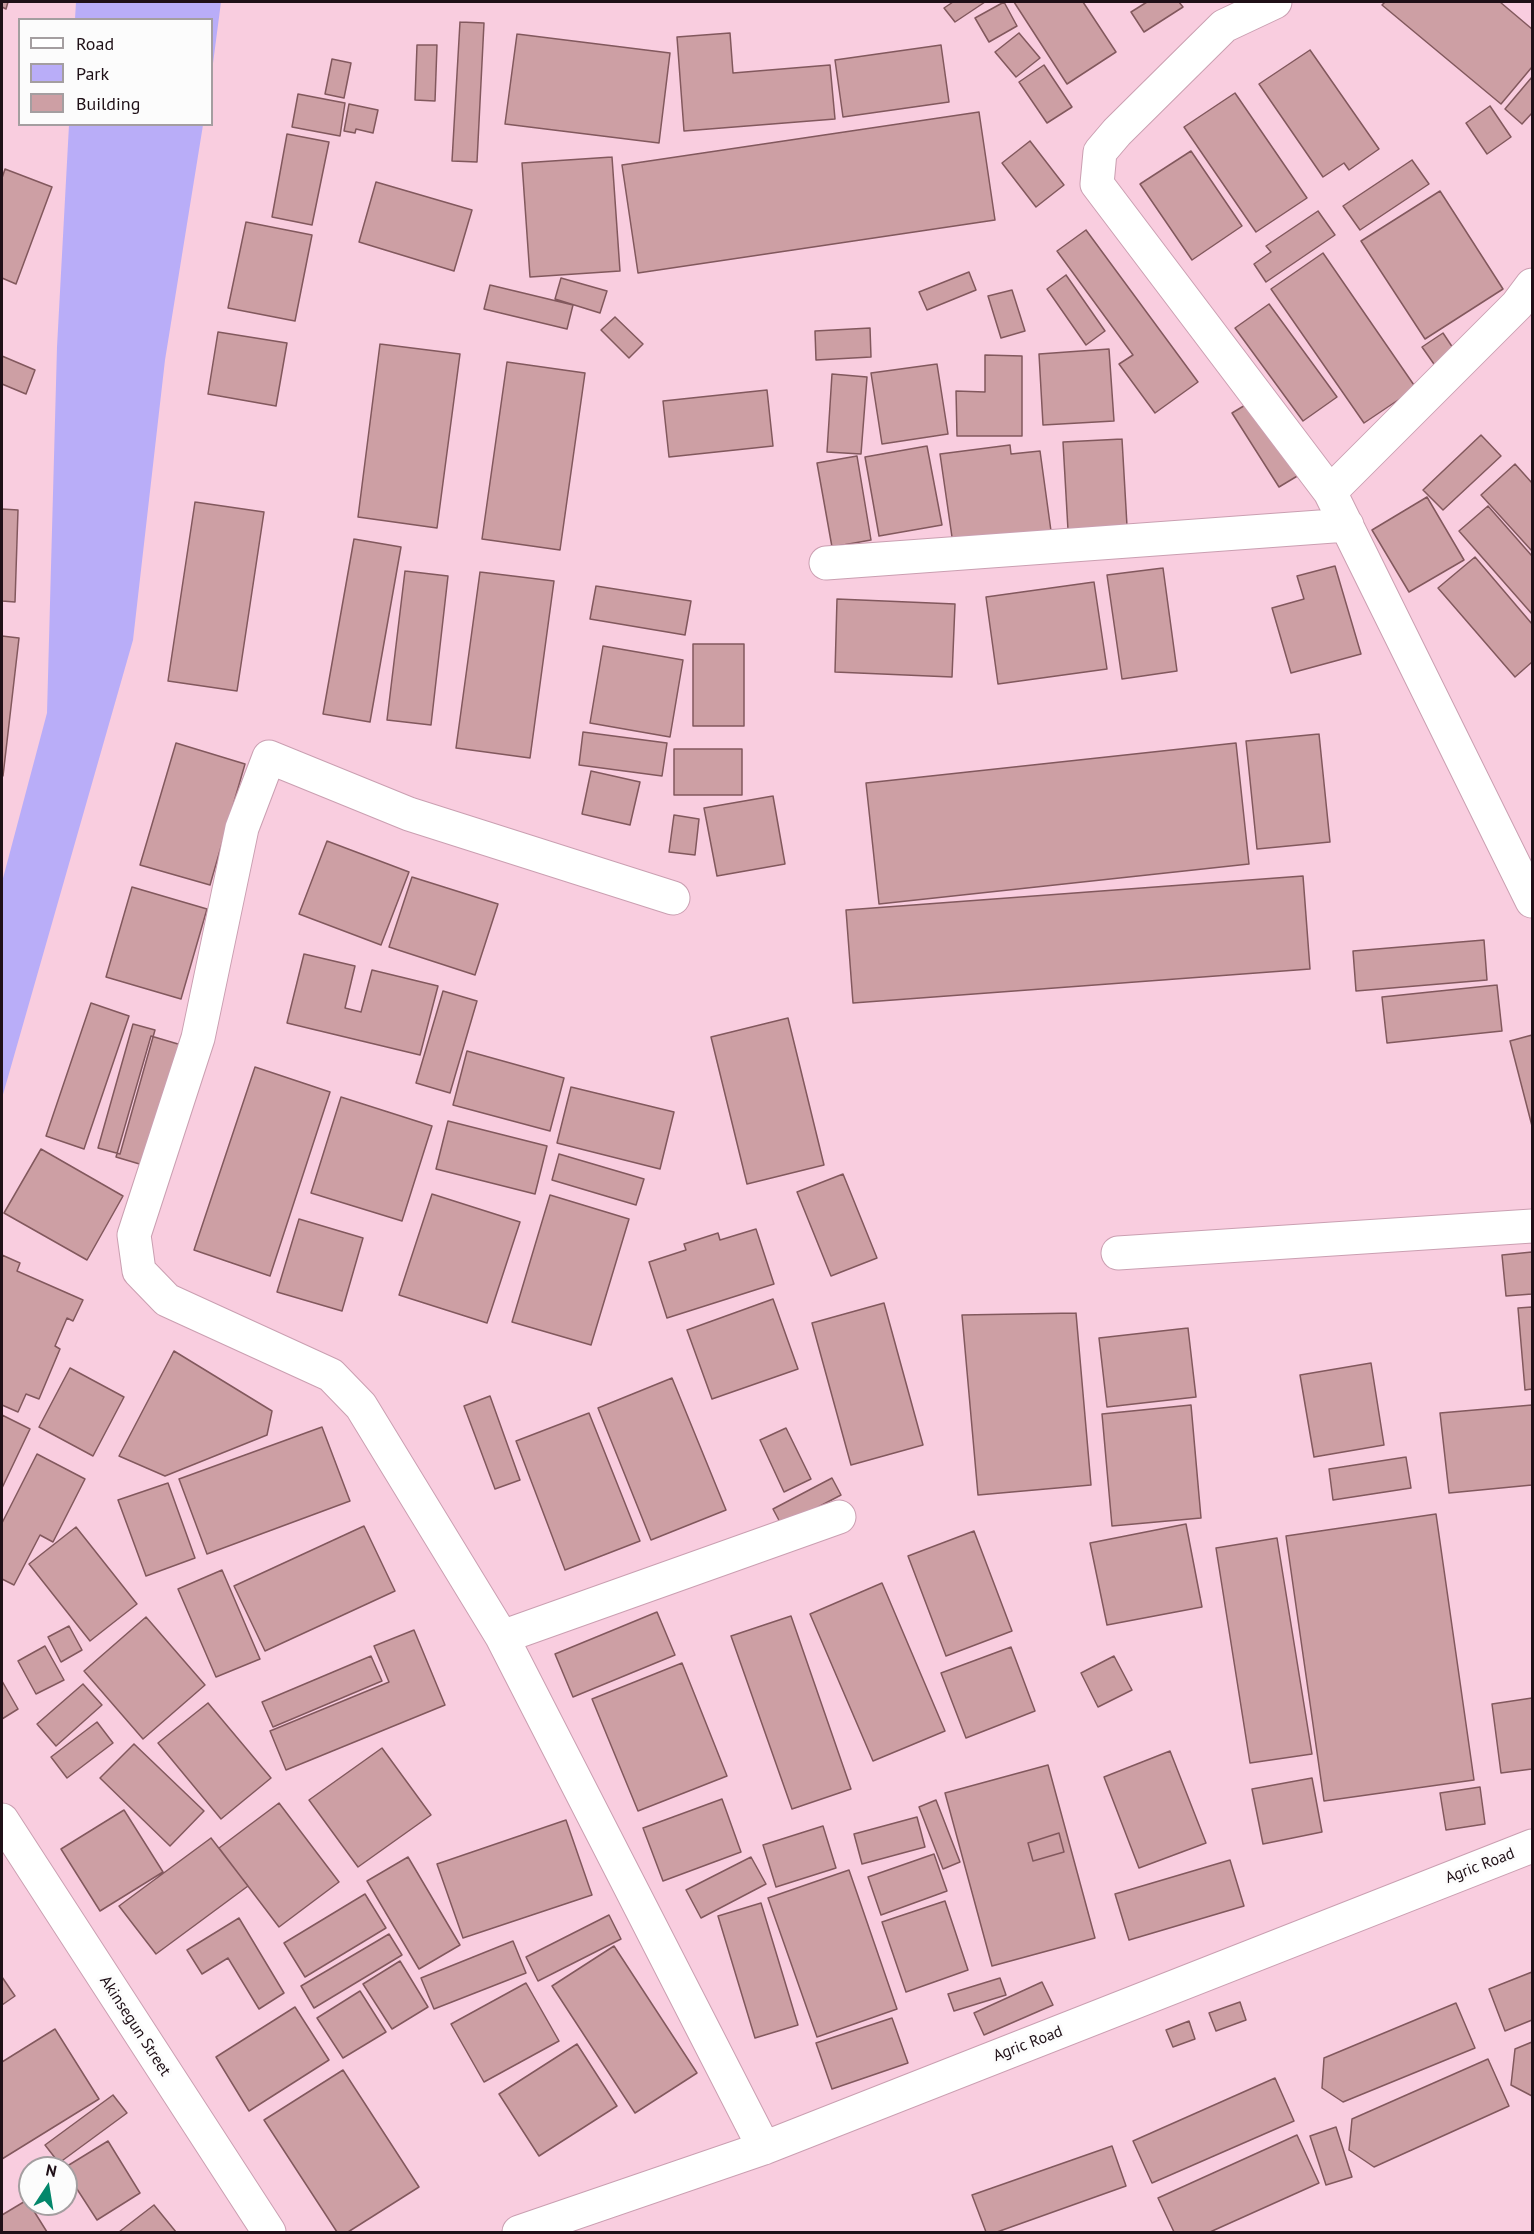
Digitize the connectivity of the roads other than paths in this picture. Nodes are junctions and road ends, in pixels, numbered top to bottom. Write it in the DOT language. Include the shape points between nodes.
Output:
graph roads {
  1 [pos="1275,2"];
  2 [pos="1533,285"];
  3 [pos="1330,492"];
  4 [pos="1347,525"];
  5 [pos="826,563"];
  6 [pos="673,898"];
  7 [pos="1533,902"];
  8 [pos="1533,1226"];
  9 [pos="1118,1253"];
  10 [pos="839,1517"];
  11 [pos="502,1637"];
  12 [pos="2,1820"];
  13 [pos="1533,1846"];
  14 [pos="765,2148"];
  15 [pos="269,2232"];
  16 [pos="519,2232"];
  1 -- 3 [label="street" via="1224,26 1117,132 1100,152 1097,184"];
  2 -- 3 [label="street"];
  3 -- 4 [label="street"];
  4 -- 5 [label="street"];
  4 -- 7 [label="street"];
  6 -- 11 [label="street" via="409,814 269,757 242,828 198,1038 135,1235 139,1270 167,1300 331,1375 361,1407"];
  8 -- 9 [label="street"];
  10 -- 11 [label="street"];
  11 -- 14 [label="street"];
  12 -- 15 [label="street, Akinsegun Street"];
  13 -- 14 [label="street, Agric Road"];
  14 -- 16 [label="street, Agric Road"];
}
